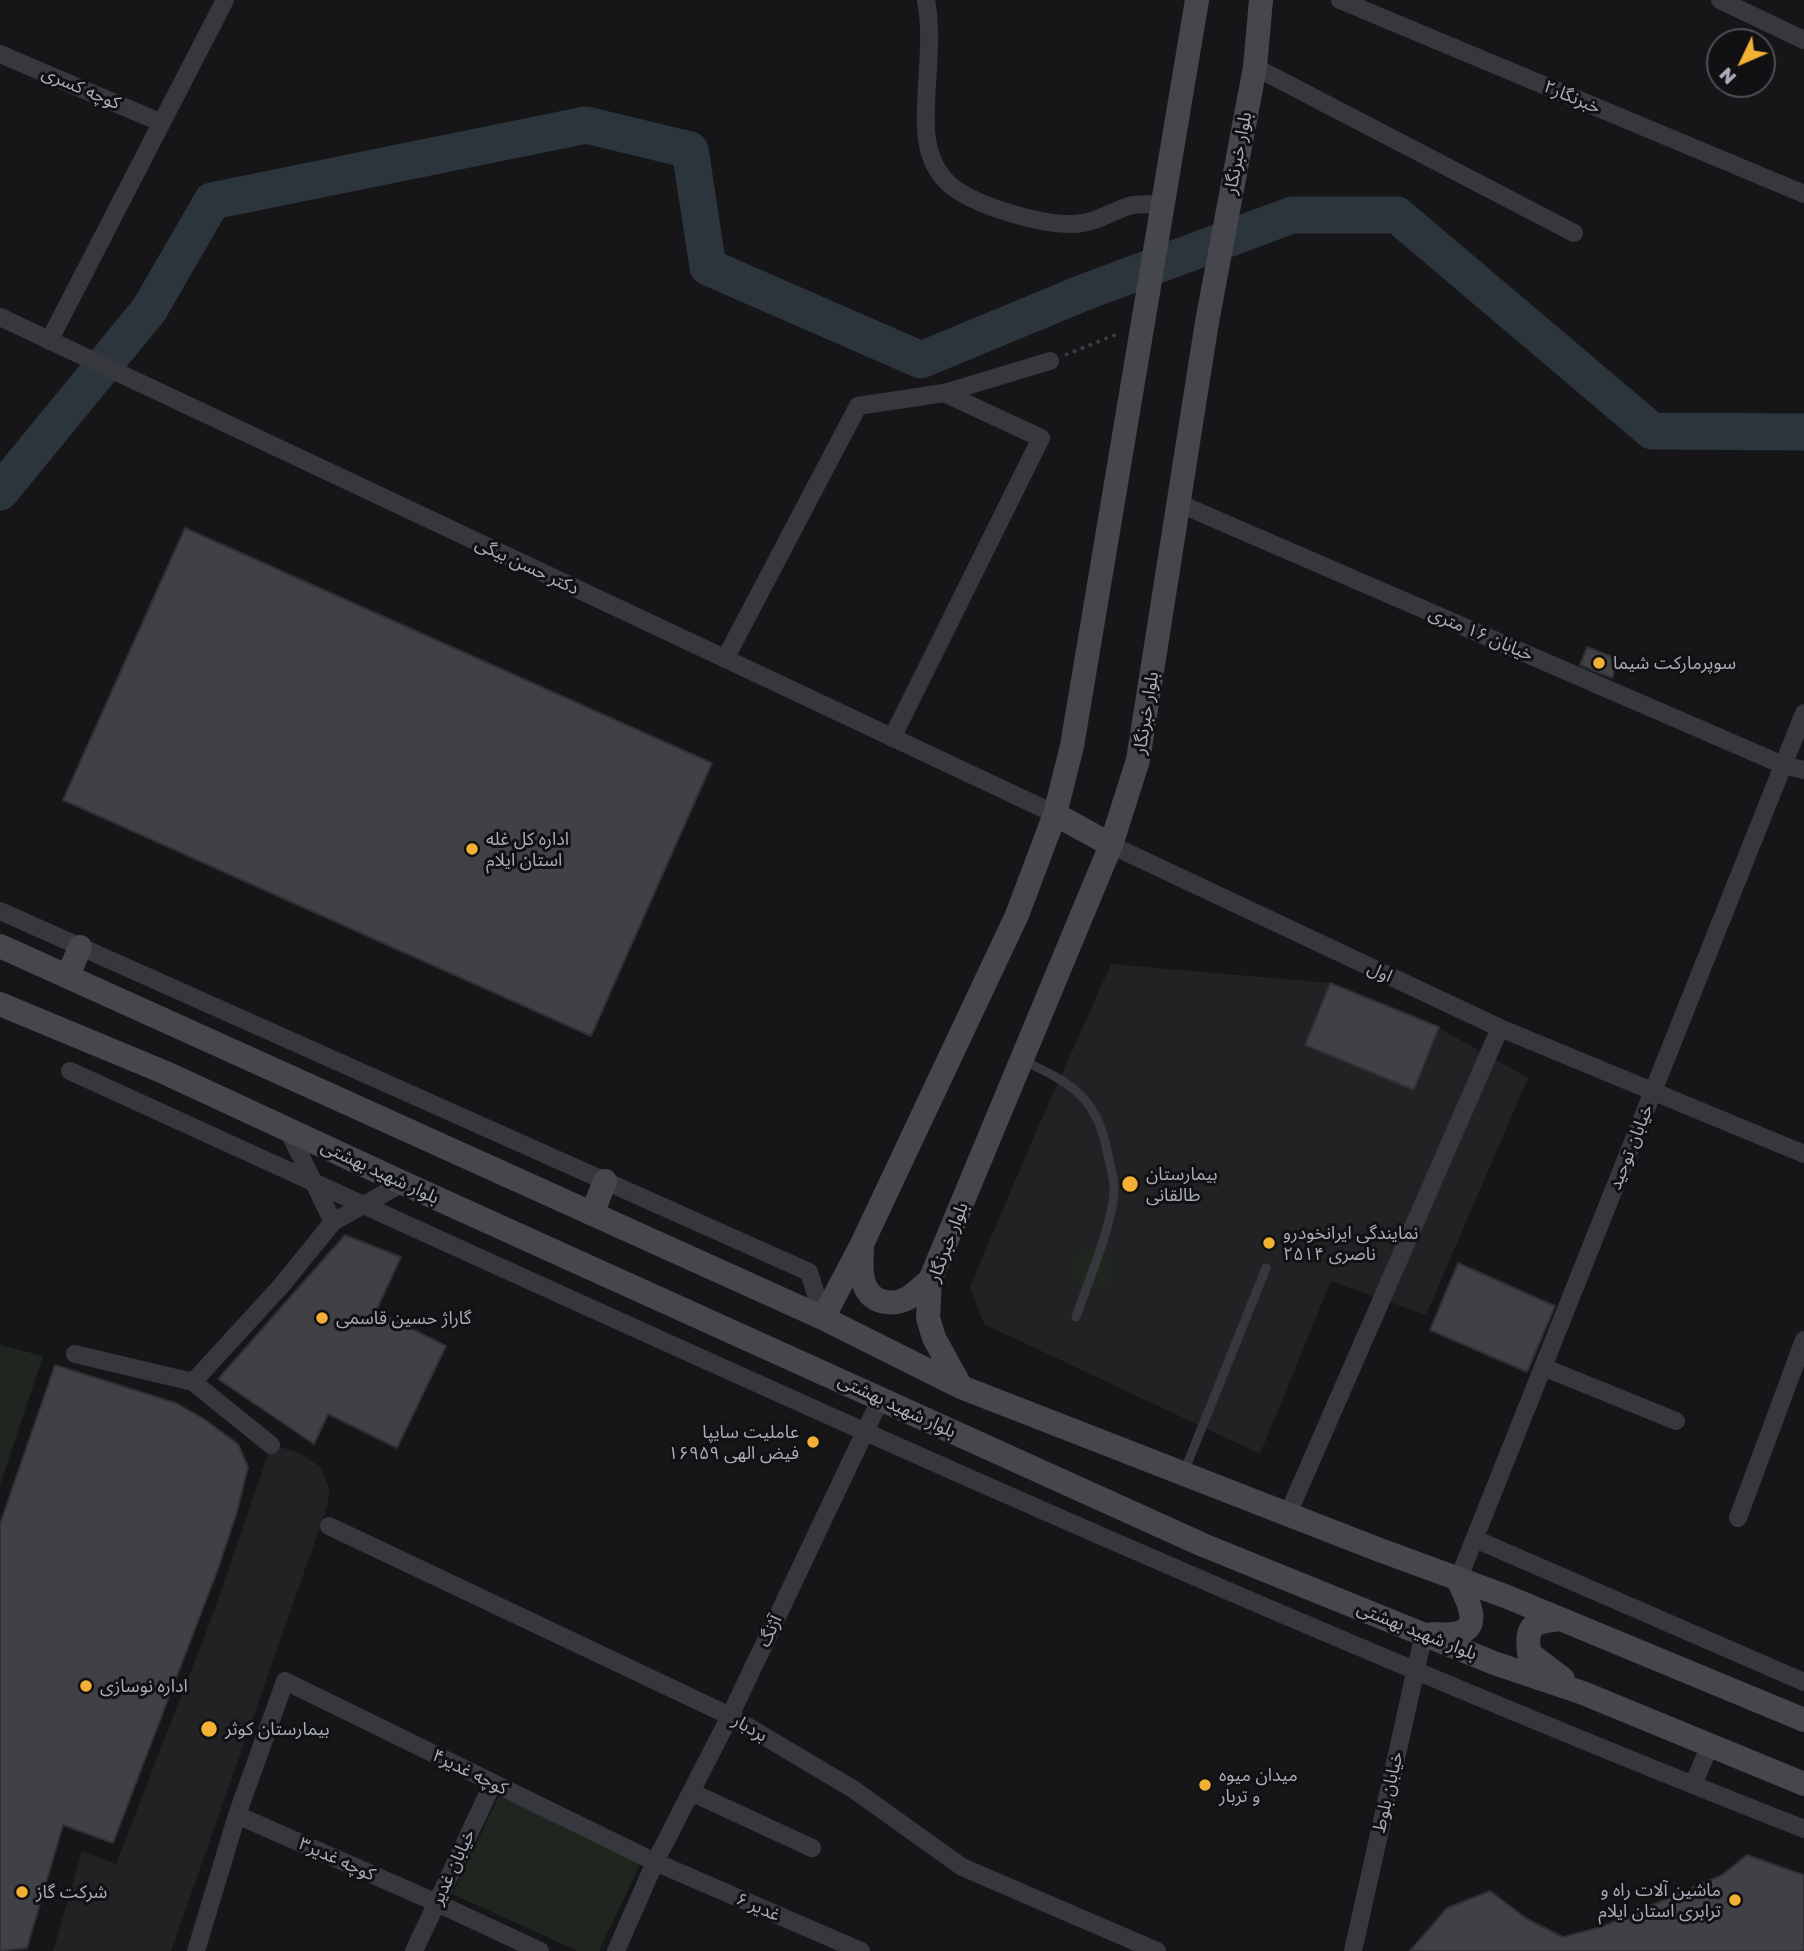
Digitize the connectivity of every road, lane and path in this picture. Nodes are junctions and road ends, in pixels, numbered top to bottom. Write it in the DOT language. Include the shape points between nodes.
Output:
graph roads {
  1 [pos="225,0"];
  2 [pos="926,0"];
  3 [pos="1197,0"];
  4 [pos="1261,0"];
  5 [pos="1340,0"];
  6 [pos="1720,0"];
  7 [pos="1804,40"];
  8 [pos="0,54"];
  9 [pos="1255,67"];
  10 [pos="162,122"];
  11 [pos="1804,194"];
  12 [pos="1161,204"];
  13 [pos="1574,233"];
  14 [pos="0,317"];
  15 [pos="1142,324"];
  16 [pos="49,341"];
  17 [pos="1051,361"];
  18 [pos="944,393"];
  19 [pos="1178,503"];
  20 [pos="725,659"];
  21 [pos="1804,713"];
  22 [pos="892,737"];
  23 [pos="1783,765"];
  24 [pos="1804,770"];
  25 [pos="1055,814"];
  26 [pos="1111,845"];
  27 [pos="0,911"];
  28 [pos="0,946"];
  29 [pos="80,947"];
  30 [pos="68,976"];
  31 [pos="0,1004"];
  32 [pos="1500,1028"];
  33 [pos="1022,1061"];
  34 [pos="71,1070"];
  35 [pos="1653,1092"];
  36 [pos="288,1130"];
  37 [pos="1804,1154"];
  38 [pos="606,1181"];
  39 [pos="315,1182"];
  40 [pos="403,1183"];
  41 [pos="364,1205"];
  42 [pos="592,1214"];
  43 [pos="333,1222"];
  44 [pos="862,1244"];
  45 [pos="1266,1268"];
  46 [pos="930,1280"];
  47 [pos="1076,1317"];
  48 [pos="822,1318"];
  49 [pos="1804,1340"];
  50 [pos="75,1354"];
  51 [pos="1543,1367"];
  52 [pos="193,1382"];
  53 [pos="961,1387"];
  54 [pos="881,1398"];
  55 [pos="1676,1421"];
  56 [pos="865,1431"];
  57 [pos="271,1445"];
  58 [pos="1184,1474"];
  59 [pos="1288,1514"];
  60 [pos="1738,1518"];
  61 [pos="329,1526"];
  62 [pos="1475,1539"];
  63 [pos="1458,1580"];
  64 [pos="1560,1619"];
  65 [pos="1424,1633"];
  66 [pos="1415,1672"];
  67 [pos="1804,1682"];
  68 [pos="1583,1693"];
  69 [pos="730,1716"];
  70 [pos="1804,1720"];
  71 [pos="1710,1745"];
  72 [pos="493,1783"];
  73 [pos="1804,1784"];
  74 [pos="1693,1786"];
  75 [pos="691,1792"];
  76 [pos="237,1815"];
  77 [pos="1804,1829"];
  78 [pos="812,1848"];
  79 [pos="655,1862"];
  80 [pos="437,1903"];
  81 [pos="196,1951"];
  82 [pos="414,1951"];
  83 [pos="540,1951"];
  84 [pos="616,1951"];
  85 [pos="861,1951"];
  86 [pos="1157,1951"];
  87 [pos="1353,1951"];
  1 -- 10 [label="street"];
  2 -- 12 [label="street" via="930,58 926,131 931,159 947,182 971,199 1000,210 1073,224 1101,219 1130,206"];
  3 -- 12 [label="main road"];
  4 -- 9 [label="main road, بلوار خبرنگار"];
  5 -- 11 [label="street, خبرنگار۲"];
  6 -- 7 [label="street"];
  8 -- 10 [label="street, کوچه کسری"];
  9 -- 13 [label="street"];
  9 -- 19 [label="main road, بلوار خبرنگار"];
  10 -- 16 [label="street"];
  12 -- 15 [label="main road"];
  14 -- 16 [label="street, دکتر حسن بیگی"];
  15 -- 17 [label="path"];
  15 -- 25 [label="main road" via="1072,746"];
  16 -- 20 [label="street, دکتر حسن بیگی"];
  17 -- 18 [label="street"];
  18 -- 20 [label="street" via="858,406"];
  18 -- 22 [label="street" via="1041,438"];
  19 -- 23 [label="street, خیابان ۱۶ متری"];
  19 -- 26 [label="main road, بلوار خبرنگار" via="1138,760"];
  20 -- 22 [label="street, دکتر حسن بیگی"];
  21 -- 23 [label="street, خیابان توحید"];
  22 -- 25 [label="street, دکتر حسن بیگی"];
  23 -- 24 [label="street, خیابان ۱۶ متری"];
  23 -- 35 [label="street, خیابان توحید"];
  25 -- 26 [label="main road"];
  25 -- 44 [label="main road" via="1017,915"];
  26 -- 32 [label="street, اول"];
  26 -- 33 [label="main road, بلوار خبرنگار"];
  27 -- 29 [label="street"];
  28 -- 30 [label="main road"];
  29 -- 30 [label="main road"];
  29 -- 38 [label="street"];
  30 -- 42 [label="main road"];
  31 -- 36 [label="main road, بلوار شهید بهشتی"];
  32 -- 35 [label="street, اول"];
  32 -- 59 [label="street"];
  33 -- 46 [label="main road, بلوار خبرنگار"];
  33 -- 47 [label="lane" via="1053,1074 1082,1095 1095,1111 1104,1137 1115,1190"];
  34 -- 39 [label="street"];
  35 -- 37 [label="street, اول"];
  35 -- 51 [label="street, خیابان توحید"];
  36 -- 39 [label="street"];
  36 -- 40 [label="main road, بلوار شهید بهشتی"];
  38 -- 42 [label="main road"];
  38 -- 48 [label="street" via="808,1272"];
  39 -- 41 [label="street"];
  39 -- 43 [label="street"];
  40 -- 41 [label="street"];
  40 -- 54 [label="main road, بلوار شهید بهشتی"];
  41 -- 43 [label="street"];
  41 -- 56 [label="street"];
  42 -- 48 [label="main road"];
  43 -- 52 [label="street"];
  44 -- 46 [label="main road" via="861,1273 866,1289 877,1300 893,1304"];
  44 -- 48 [label="main road"];
  45 -- 58 [label="lane"];
  46 -- 53 [label="main road, بلوار خبرنگار" via="929,1318 934,1338"];
  48 -- 53 [label="main road"];
  49 -- 60 [label="street"];
  50 -- 52 [label="street"];
  51 -- 55 [label="street"];
  51 -- 62 [label="street, خیابان توحید"];
  52 -- 57 [label="street"];
  53 -- 58 [label="main road"];
  54 -- 56 [label="street, آژنگ"];
  54 -- 65 [label="main road, بلوار شهید بهشتی" via="1203,1545"];
  56 -- 66 [label="street"];
  56 -- 69 [label="street, آژنگ"];
  58 -- 59 [label="main road"];
  59 -- 63 [label="main road"];
  61 -- 69 [label="street, بردبار"];
  62 -- 63 [label="street, خیابان توحید"];
  62 -- 67 [label="street"];
  63 -- 64 [label="main road"];
  63 -- 65 [label="main road" via="1473,1613 1471,1624 1448,1635"];
  64 -- 68 [label="main road" via="1532,1626 1527,1634 1529,1653"];
  64 -- 70 [label="main road"];
  65 -- 66 [label="street, خیابان بلوط"];
  65 -- 68 [label="main road, بلوار شهید بهشتی"];
  66 -- 74 [label="street"];
  66 -- 87 [label="street, خیابان بلوط"];
  68 -- 71 [label="main road, بلوار شهید بهشتی"];
  69 -- 75 [label="street, آژنگ"];
  69 -- 86 [label="street, بردبار" via="853,1789 962,1867"];
  71 -- 73 [label="main road, بلوار شهید بهشتی"];
  71 -- 74 [label="street"];
  72 -- 76 [label="street, کوچه غدیر۴" via="285,1681"];
  72 -- 79 [label="street, کوچه غدیر۴"];
  72 -- 80 [label="street, خیابان غدیر"];
  74 -- 77 [label="street"];
  75 -- 78 [label="street"];
  75 -- 79 [label="street, آژنگ"];
  76 -- 80 [label="street, کوچه غدیر۳"];
  76 -- 81 [label="street"];
  79 -- 84 [label="street, آژنگ"];
  79 -- 85 [label="street, غدیر ۶"];
  80 -- 82 [label="street, خیابان غدیر"];
  80 -- 83 [label="street, کوچه غدیر۳"];
}
